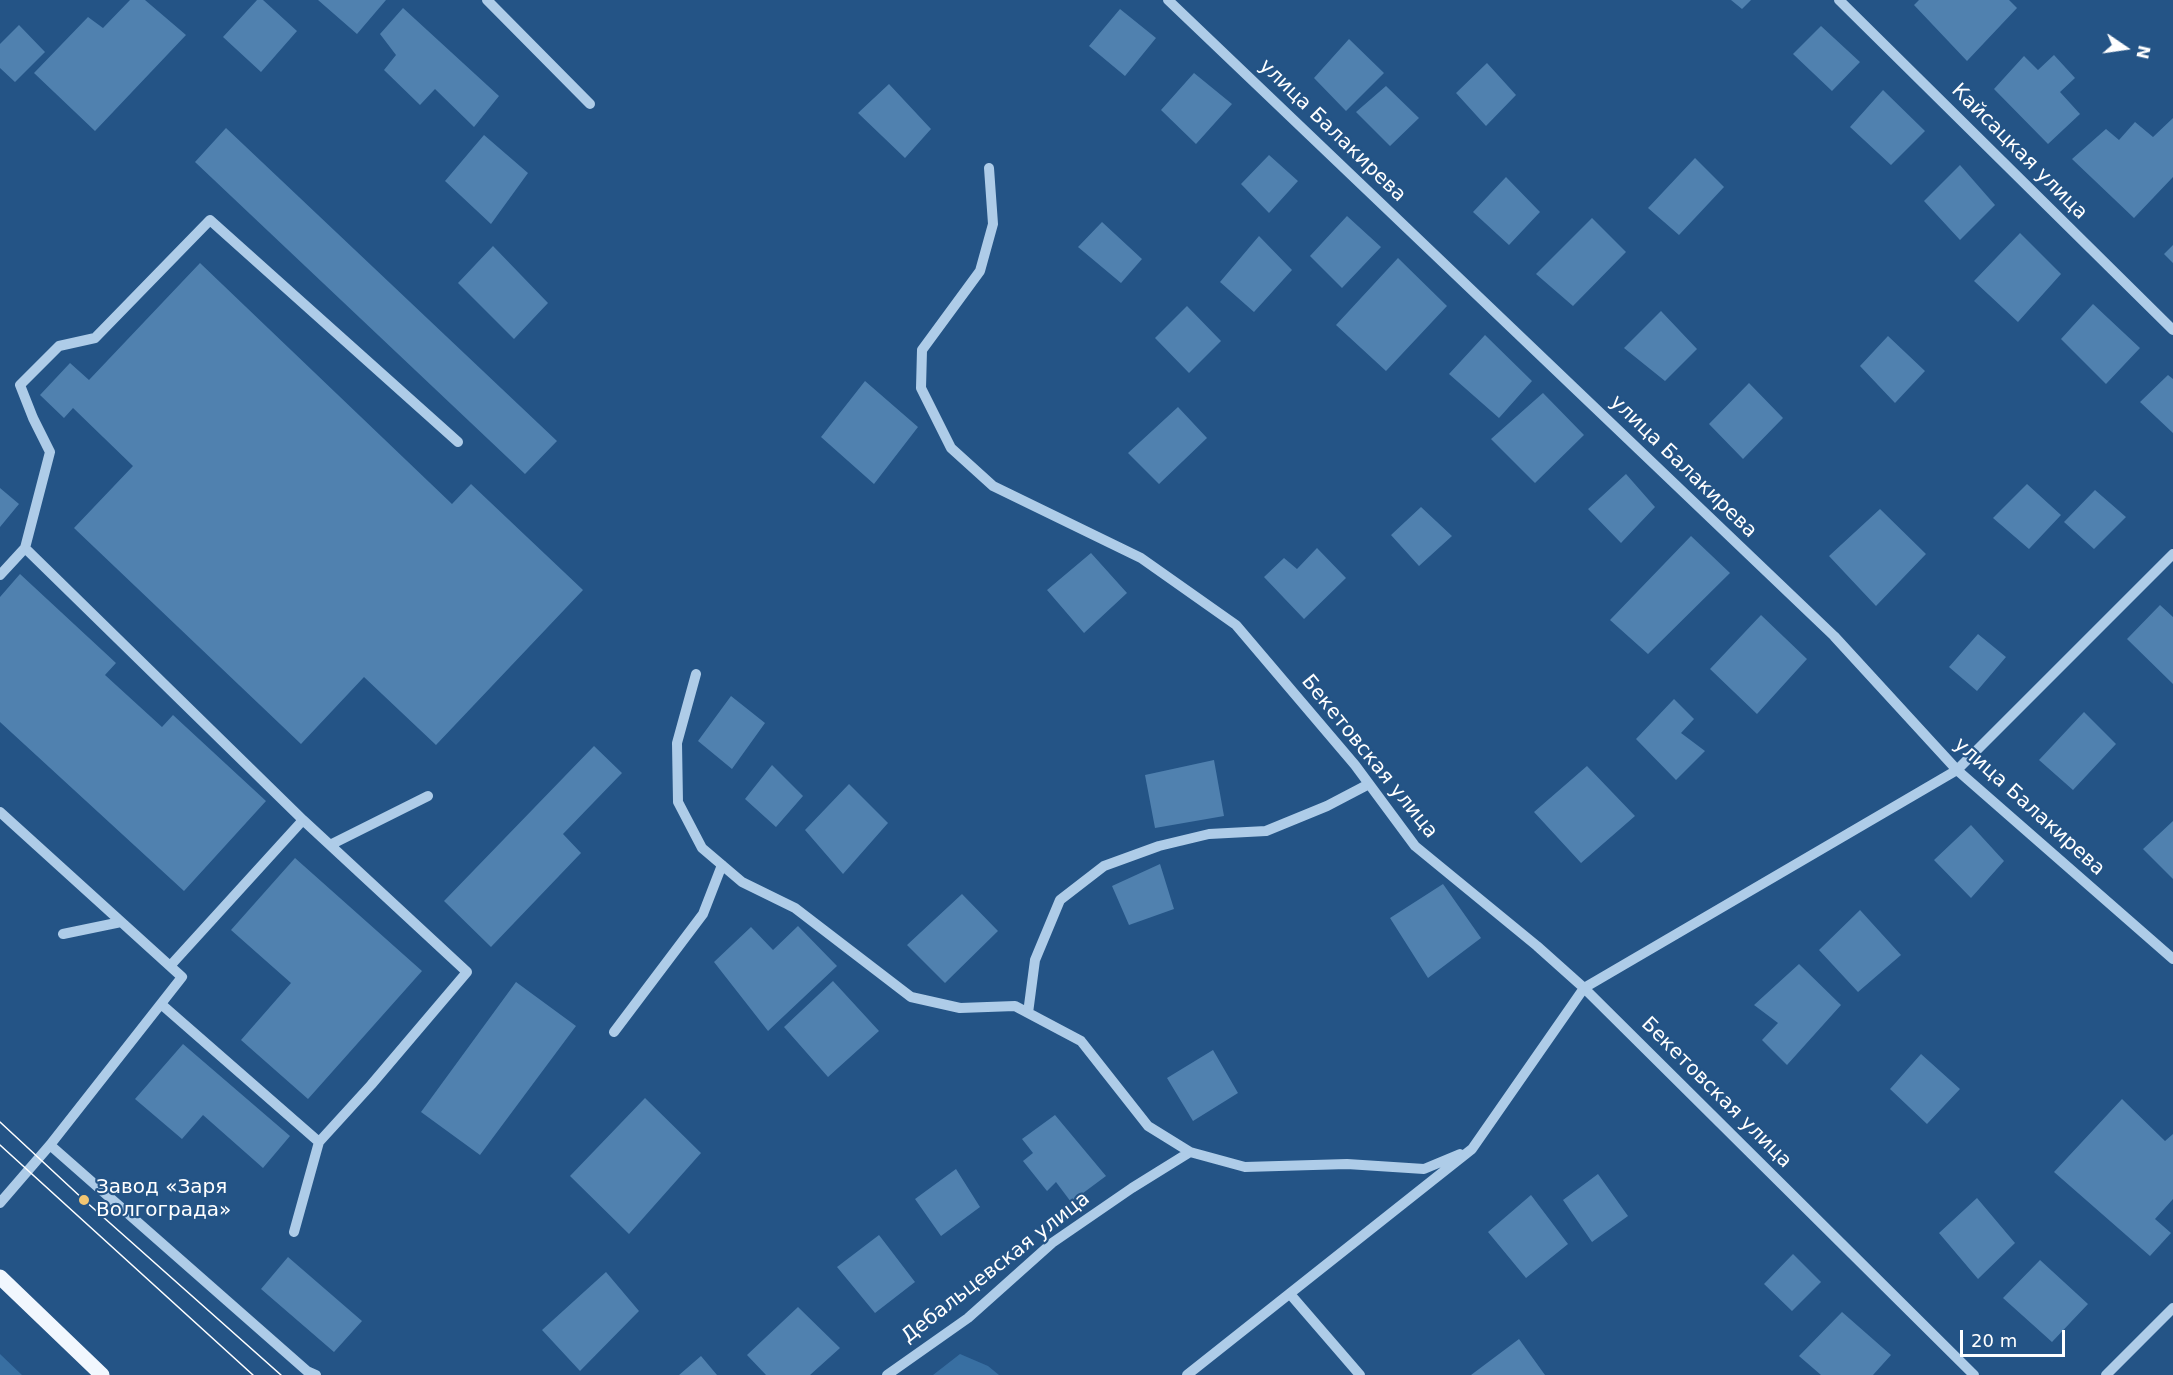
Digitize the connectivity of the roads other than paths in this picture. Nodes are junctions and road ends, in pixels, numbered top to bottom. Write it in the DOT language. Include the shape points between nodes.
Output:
graph roads {
  1 [pos="487,0"];
  2 [pos="1168,0"];
  3 [pos="1839,0"];
  4 [pos="590,104"];
  5 [pos="988,168"];
  6 [pos="2173,330"];
  7 [pos="458,442"];
  8 [pos="25,548"];
  9 [pos="2173,554"];
  10 [pos="0,575"];
  11 [pos="696,674"];
  12 [pos="1957,770"];
  13 [pos="1369,784"];
  14 [pos="428,796"];
  15 [pos="0,812"];
  16 [pos="303,820"];
  17 [pos="330,845"];
  18 [pos="722,865"];
  19 [pos="121,922"];
  20 [pos="63,934"];
  21 [pos="2173,959"];
  22 [pos="170,966"];
  23 [pos="1584,988"];
  24 [pos="161,1004"];
  25 [pos="1028,1013"];
  26 [pos="614,1032"];
  27 [pos="319,1142"];
  28 [pos="50,1145"];
  29 [pos="1472,1149"];
  30 [pos="1190,1152"];
  31 [pos="0,1203"];
  32 [pos="294,1232"];
  33 [pos="0,1277"];
  34 [pos="1290,1294"];
  35 [pos="2173,1308"];
  36 [pos="102,1375"];
  37 [pos="316,1375"];
  38 [pos="887,1375"];
  39 [pos="1187,1375"];
  40 [pos="1360,1375"];
  41 [pos="1974,1375"];
  42 [pos="2106,1375"];
  1 -- 4 [label="street"];
  2 -- 12 [label="street, улица Балакирева" via="1834,636"];
  3 -- 6 [label="street, Кайсацкая улица"];
  5 -- 13 [label="street, Бекетовская улица" via="993,224 980,271 922,350 921,388 951,448 993,486 1141,558 1236,625"];
  7 -- 8 [label="street" via="210,220 95,338 59,346 20,385 50,452"];
  8 -- 10 [label="street"];
  8 -- 16 [label="street"];
  9 -- 12 [label="street"];
  11 -- 18 [label="street" via="677,743 678,802 702,848"];
  12 -- 21 [label="street, улица Балакирева"];
  12 -- 23 [label="street"];
  13 -- 23 [label="street, Бекетовская улица" via="1415,846"];
  13 -- 25 [label="street" via="1266,831 1209,834 1159,846 1104,866 1060,900 1035,960"];
  14 -- 17 [label="street"];
  15 -- 19 [label="street"];
  16 -- 17 [label="street"];
  16 -- 22 [label="street"];
  17 -- 27 [label="street" via="467,972"];
  18 -- 25 [label="street" via="742,882 795,908 911,997 960,1008 1015,1006"];
  18 -- 26 [label="street" via="703,914"];
  19 -- 20 [label="street"];
  19 -- 22 [label="street"];
  22 -- 24 [label="street" via="182,977"];
  23 -- 29 [label="street"];
  23 -- 41 [label="street, Бекетовская улица"];
  24 -- 27 [label="street"];
  24 -- 28 [label="street"];
  25 -- 30 [label="street" via="1081,1041 1148,1126"];
  27 -- 32 [label="street"];
  28 -- 31 [label="street"];
  28 -- 37 [label="street"];
  29 -- 30 [label="street" via="1424,1168 1347,1164 1245,1167"];
  29 -- 34 [label="street"];
  30 -- 38 [label="street, Дебальцевская улица" via="1052,1243 968,1317"];
  33 -- 36 [label="main road"];
  34 -- 39 [label="street"];
  34 -- 40 [label="street"];
  35 -- 42 [label="street"];
}
